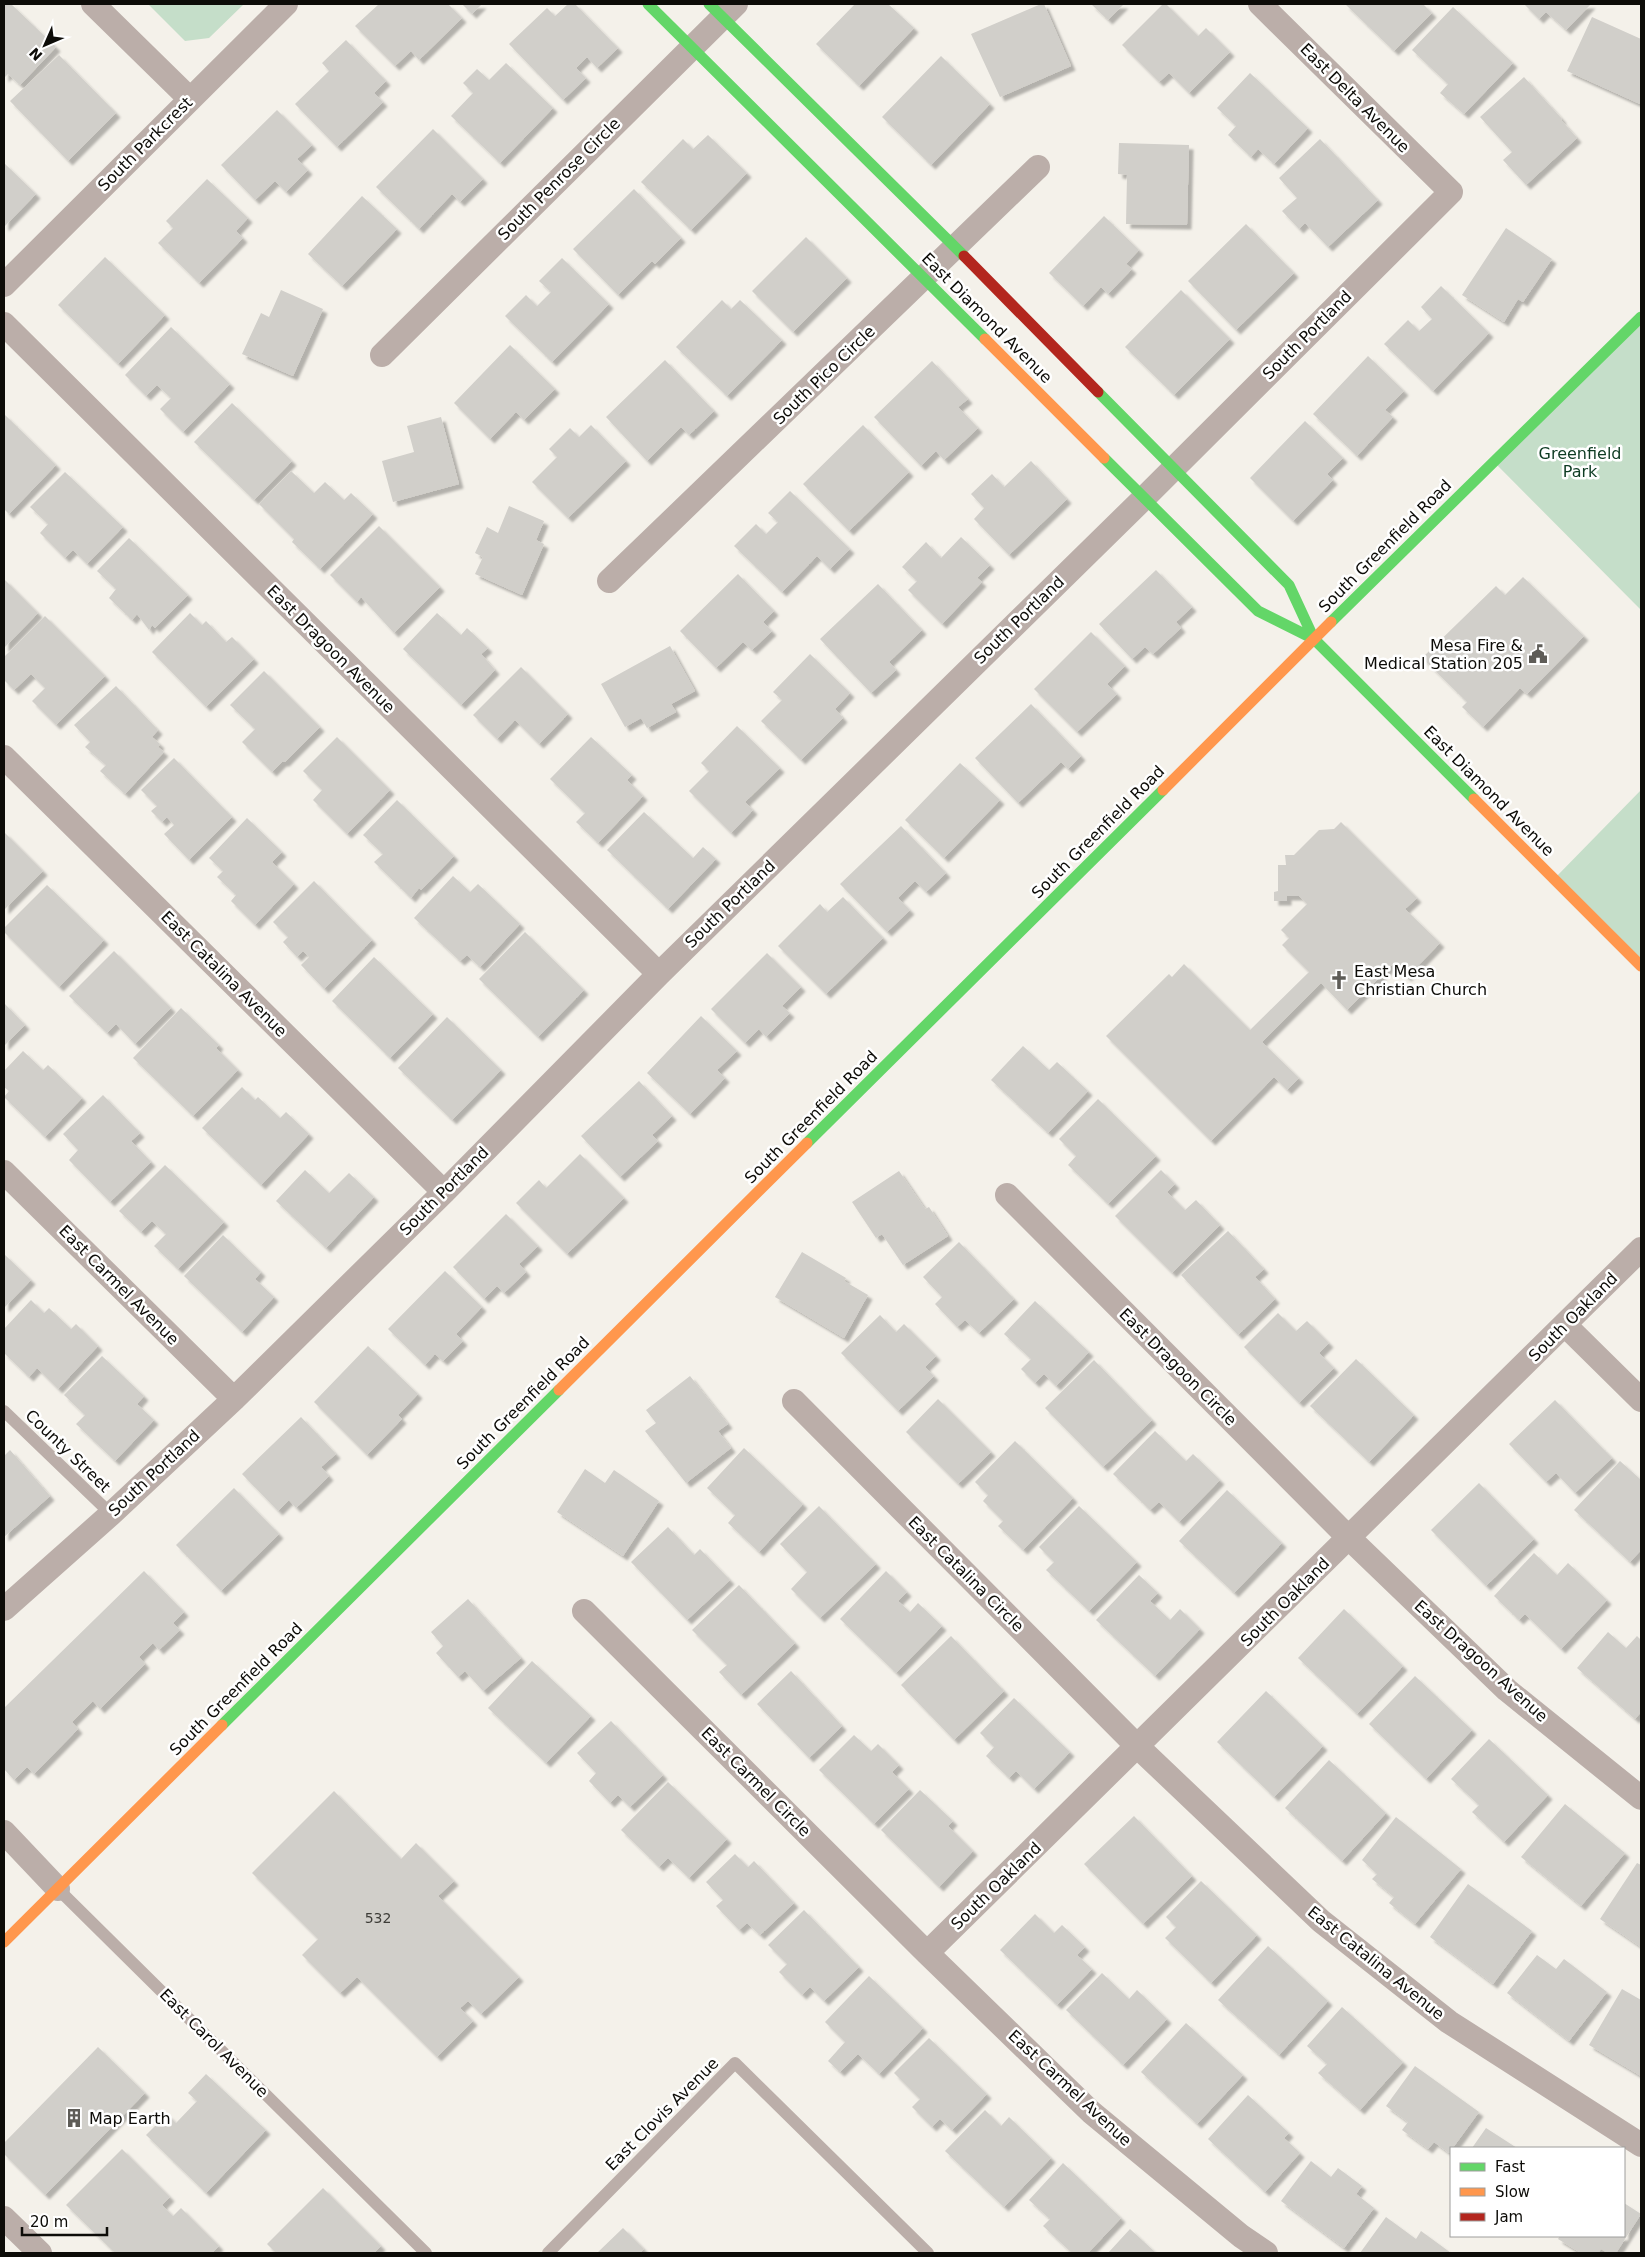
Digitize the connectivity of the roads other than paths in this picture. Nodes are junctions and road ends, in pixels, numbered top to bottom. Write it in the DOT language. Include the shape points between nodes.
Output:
graph roads {
  1 [pos="93,4"];
  2 [pos="286,4"];
  3 [pos="648,4"];
  4 [pos="1260,4"];
  5 [pos="722,8"];
  6 [pos="692,47"];
  7 [pos="190,99"];
  8 [pos="1038,167"];
  9 [pos="1451,192"];
  10 [pos="956,248"];
  11 [pos="924,279"];
  12 [pos="4,285"];
  13 [pos="1641,317"];
  14 [pos="4,324"];
  15 [pos="382,354"];
  16 [pos="1174,468"];
  17 [pos="1144,498"];
  18 [pos="609,581"];
  19 [pos="1314,639"];
  20 [pos="4,757"];
  21 [pos="1641,966"];
  22 [pos="659,974"];
  23 [pos="4,1172"];
  24 [pos="444,1192"];
  25 [pos="1007,1196"];
  26 [pos="1641,1249"];
  27 [pos="1565,1325"];
  28 [pos="234,1399"];
  29 [pos="1641,1400"];
  30 [pos="794,1401"];
  31 [pos="4,1411"];
  32 [pos="110,1514"];
  33 [pos="1349,1538"];
  34 [pos="4,1609"];
  35 [pos="584,1611"];
  36 [pos="1138,1747"];
  37 [pos="1641,1798"];
  38 [pos="4,1832"];
  39 [pos="58,1889"];
  40 [pos="4,1942"];
  41 [pos="927,1953"];
  42 [pos="1641,2145"];
  43 [pos="4,2218"];
  44 [pos="40,2253"];
  45 [pos="426,2253"];
  46 [pos="548,2253"];
  47 [pos="928,2253"];
  48 [pos="1266,2253"];
  1 -- 7 [label="street"];
  2 -- 7 [label="street, South Parkcrest"];
  3 -- 6 [label="main road, East Diamond Avenue"];
  4 -- 9 [label="street, East Delta Avenue"];
  5 -- 6 [label="street, South Penrose Circle"];
  5 -- 10 [label="main road, East Diamond Avenue"];
  6 -- 11 [label="main road, East Diamond Avenue"];
  6 -- 15 [label="street, South Penrose Circle"];
  7 -- 12 [label="street, South Parkcrest"];
  8 -- 10 [label="street, South Pico Circle"];
  9 -- 16 [label="street, South Portland"];
  10 -- 11 [label="street, South Pico Circle"];
  10 -- 16 [label="main road, East Diamond Avenue"];
  11 -- 17 [label="main road, East Diamond Avenue"];
  11 -- 18 [label="street, South Pico Circle"];
  13 -- 19 [label="main road, South Greenfield Road"];
  14 -- 22 [label="street, East Dragoon Avenue"];
  16 -- 17 [label="street, South Portland"];
  16 -- 19 [label="main road, East Diamond Avenue" via="1289,585"];
  17 -- 19 [label="main road, East Diamond Avenue" via="1258,612"];
  17 -- 22 [label="street, South Portland"];
  19 -- 21 [label="main road, East Diamond Avenue"];
  19 -- 39 [label="main road, South Greenfield Road"];
  20 -- 24 [label="street, East Catalina Avenue"];
  22 -- 24 [label="street, South Portland"];
  23 -- 28 [label="street, East Carmel Avenue"];
  24 -- 28 [label="street, South Portland"];
  25 -- 33 [label="street, East Dragoon Circle"];
  26 -- 27 [label="street, South Oakland"];
  27 -- 29 [label="street"];
  27 -- 33 [label="street, South Oakland"];
  28 -- 32 [label="street, South Portland"];
  30 -- 36 [label="street, East Catalina Circle"];
  31 -- 32 [label="lane, County Street"];
  32 -- 34 [label="street, South Portland"];
  33 -- 36 [label="street, South Oakland"];
  33 -- 37 [label="street, East Dragoon Avenue" via="1507,1690"];
  35 -- 41 [label="street, East Carmel Circle"];
  36 -- 41 [label="street, South Oakland"];
  36 -- 42 [label="street, East Catalina Avenue" via="1321,1921 1351,1945 1449,2022"];
  38 -- 39 [label="street, East Carol Avenue"];
  39 -- 40 [label="main road, South Greenfield Road"];
  39 -- 45 [label="lane, East Carol Avenue"];
  41 -- 48 [label="street, East Carmel Avenue" via="1091,2112"];
  43 -- 44 [label="street"];
  46 -- 47 [label="lane, East Clovis Avenue" via="735,2063"];
}
